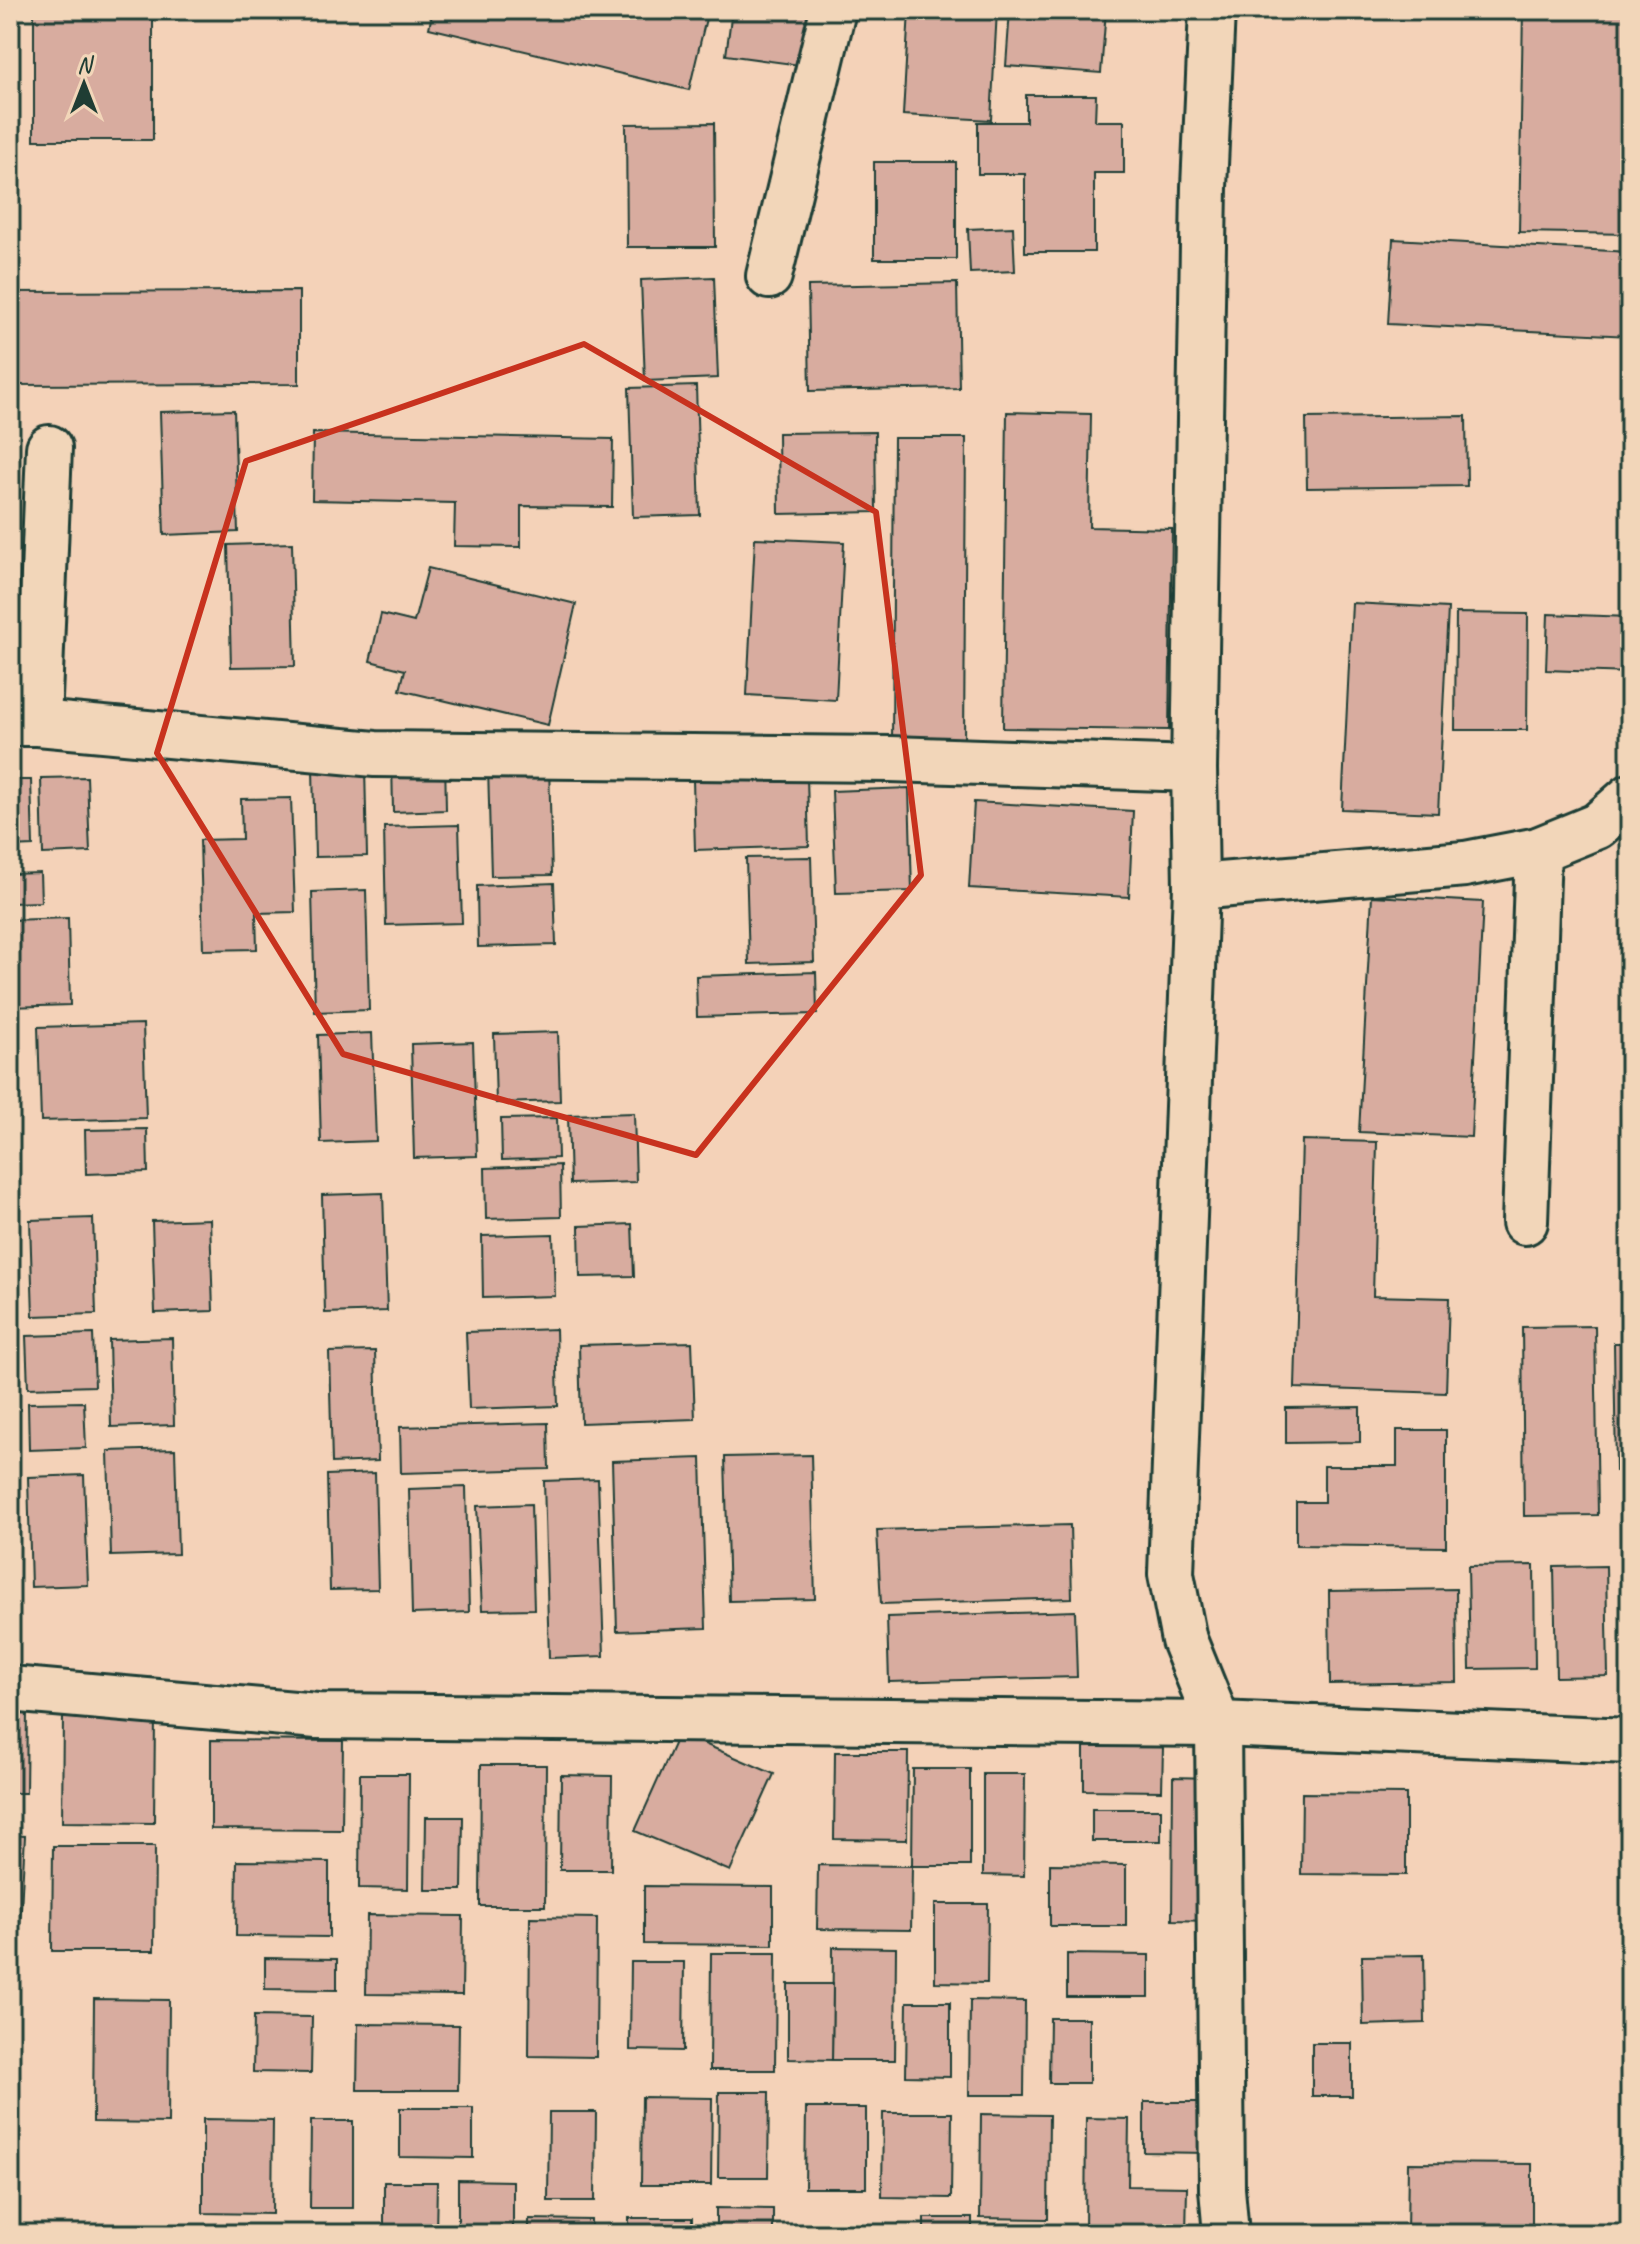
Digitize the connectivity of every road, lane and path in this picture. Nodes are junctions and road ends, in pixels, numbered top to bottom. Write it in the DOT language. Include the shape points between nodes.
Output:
graph roads {
  1 [pos="833,10"];
  2 [pos="1212,10"];
  3 [pos="769,276"];
  4 [pos="49,448"];
  5 [pos="24,723"];
  6 [pos="1194,769"];
  7 [pos="1630,797"];
  8 [pos="1538,850"];
  9 [pos="1196,887"];
  10 [pos="1525,1222"];
  11 [pos="10,1689"];
  12 [pos="1218,1724"];
  13 [pos="1630,1741"];
  14 [pos="1226,2234"];
  1 -- 3 [label="street"];
  2 -- 6 [label="street"];
  4 -- 5 [label="street"];
  5 -- 6 [label="street" via="375,754 891,759"];
  6 -- 9 [label="street"];
  7 -- 8 [label="street" via="1597,826"];
  8 -- 9 [label="street" via="1465,864"];
  8 -- 10 [label="street"];
  9 -- 12 [label="street" via="1171,1574 1184,1640"];
  11 -- 12 [label="street" via="317,1716"];
  12 -- 13 [label="street"];
  12 -- 14 [label="street"];
}
